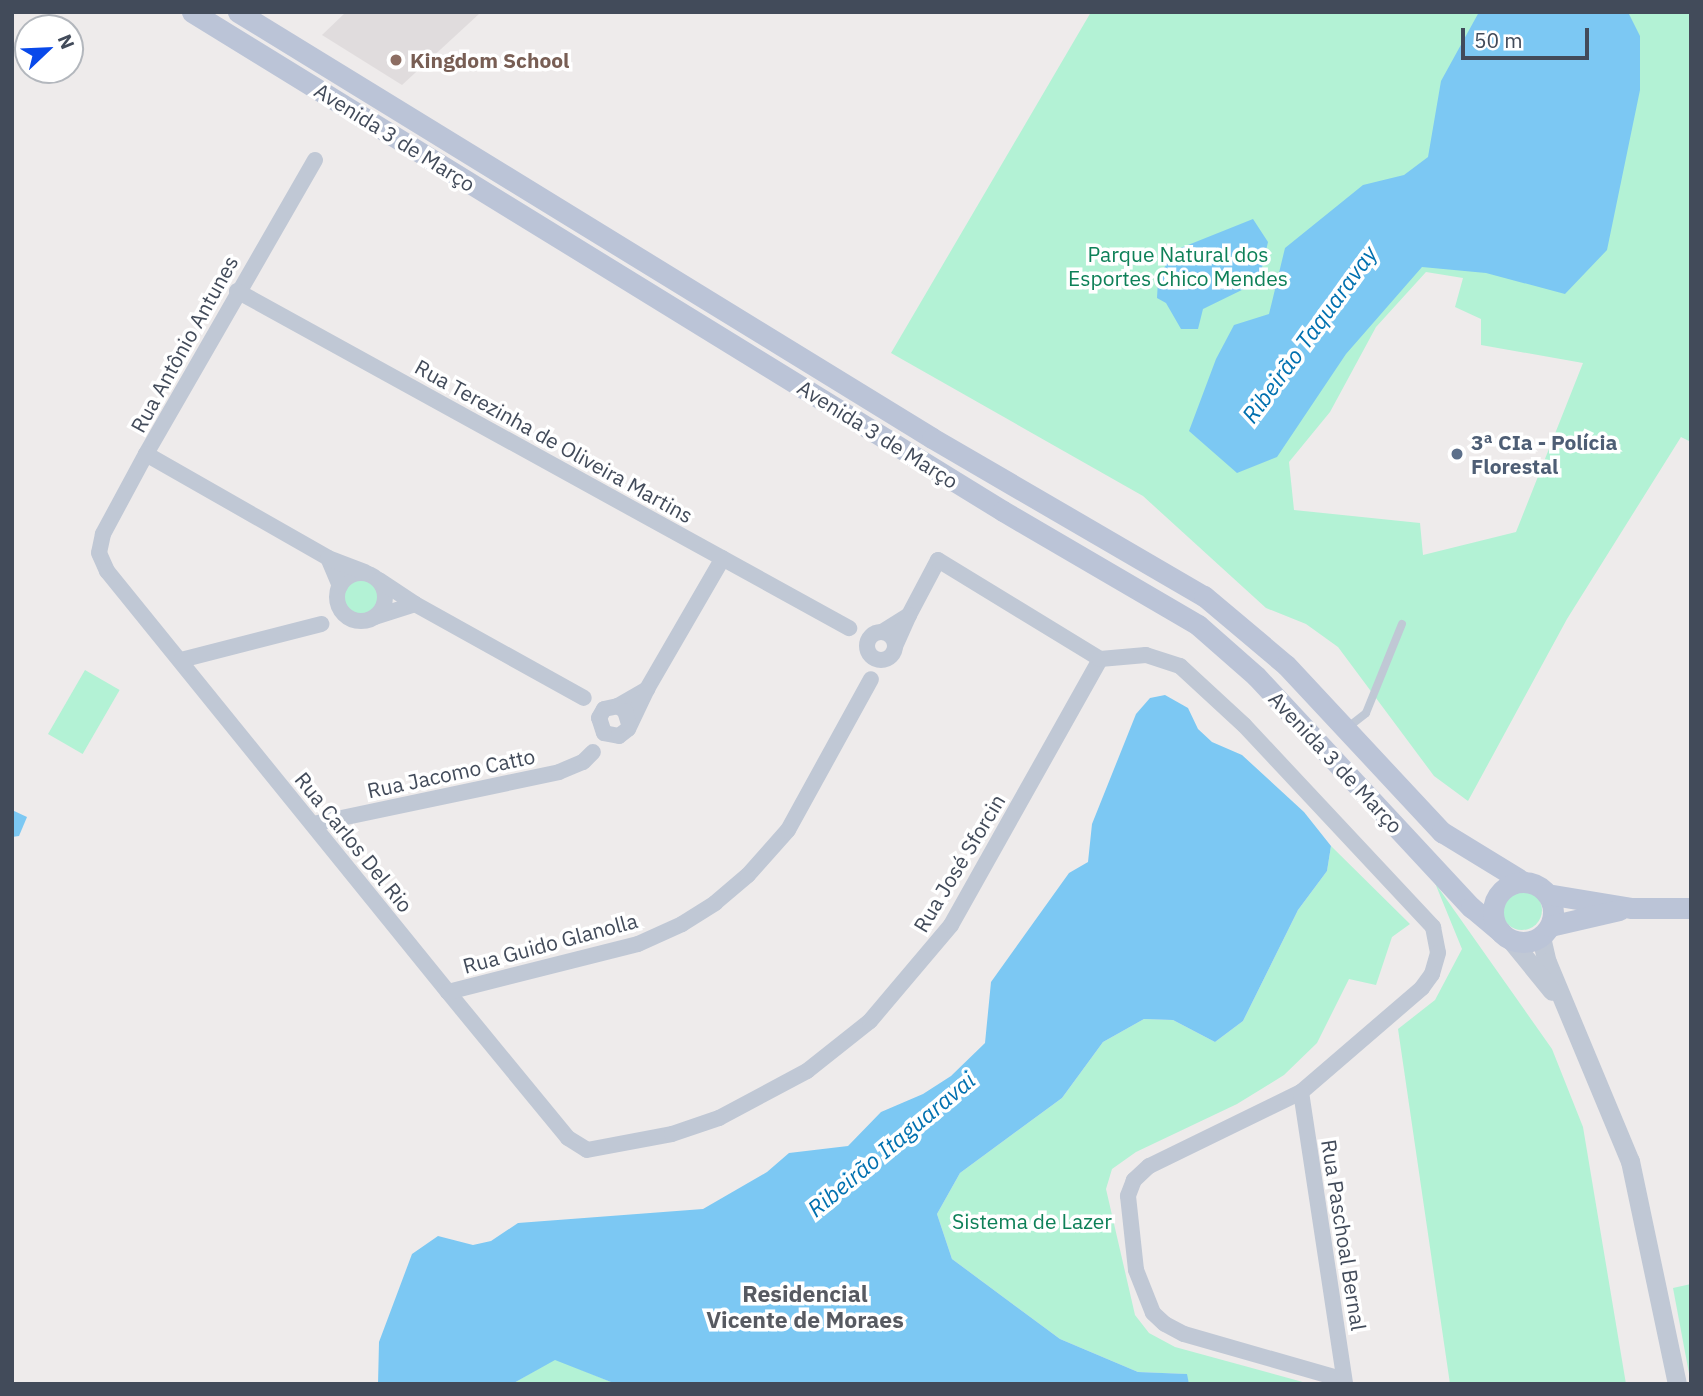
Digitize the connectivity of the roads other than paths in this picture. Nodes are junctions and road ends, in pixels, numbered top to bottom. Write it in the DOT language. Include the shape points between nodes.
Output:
graph roads {
  1 [pos="192,12"];
  2 [pos="238,12"];
  3 [pos="315,160"];
  4 [pos="237,291"];
  5 [pos="146,454"];
  6 [pos="99,553"];
  7 [pos="328,558"];
  8 [pos="723,558"];
  9 [pos="373,577"];
  10 [pos="338,593"];
  11 [pos="415,604"];
  12 [pos="909,615"];
  13 [pos="365,620"];
  14 [pos="321,624"];
  15 [pos="1402,624"];
  16 [pos="849,628"];
  17 [pos="879,632"];
  18 [pos="867,651"];
  19 [pos="891,652"];
  20 [pos="181,660"];
  21 [pos="1100,660"];
  22 [pos="871,679"];
  23 [pos="647,689"];
  24 [pos="584,698"];
  25 [pos="615,706"];
  26 [pos="599,721"];
  27 [pos="1347,728"];
  28 [pos="624,730"];
  29 [pos="593,752"];
  30 [pos="313,824"];
  31 [pos="1522,881"];
  32 [pos="1548,894"];
  33 [pos="1632,908"];
  34 [pos="1691,908"];
  35 [pos="1545,931"];
  36 [pos="1506,936"];
  37 [pos="447,992"];
  38 [pos="1575,1023"];
  39 [pos="1301,1092"];
  40 [pos="587,1150"];
  41 [pos="1345,1382"];
  42 [pos="1677,1384"];
  1 -- 36 [label="main road, Avenida 3 de Março" via="992,504 1198,625 1256,676 1471,907"];
  2 -- 27 [label="main road, Avenida 3 de Março" via="932,439 1204,596 1268,648"];
  3 -- 4 [label="street, Rua Antônio Antunes"];
  4 -- 5 [label="street, Rua Antônio Antunes"];
  4 -- 8 [label="street, Rua Terezinha de Oliveira Martins"];
  5 -- 6 [label="street, Rua Antônio Antunes" via="103,534"];
  5 -- 7 [label="street"];
  6 -- 20 [label="street, Rua Carlos Del Rio" via="107,571"];
  7 -- 9 [label="street"];
  7 -- 10 [label="street"];
  8 -- 16 [label="street, Rua Terezinha de Oliveira Martins"];
  8 -- 23 [label="street"];
  9 -- 10 [label="street" via="354,573"];
  9 -- 11 [label="street"];
  9 -- 13 [label="street" via="385,599"];
  10 -- 13 [label="street" via="344,614"];
  10 -- 14 [label="street"];
  11 -- 13 [label="street"];
  11 -- 24 [label="street"];
  12 -- 17 [label="street"];
  12 -- 19 [label="street, Rua Guido Glanolla"];
  12 -- 21 [label="street, Rua Guido Glanolla" via="938,560"];
  13 -- 14 [label="street"];
  14 -- 20 [label="street"];
  15 -- 27 [label="lane" via="1366,713"];
  16 -- 17 [label="street, Rua Terezinha de Oliveira Martins"];
  16 -- 18 [label="street, Rua Terezinha de Oliveira Martins"];
  17 -- 18 [label="street" via="869,637"];
  17 -- 19 [label="street" via="891,636"];
  18 -- 19 [label="street" via="879,660"];
  18 -- 22 [label="street"];
  19 -- 22 [label="street, Rua Guido Glanolla"];
  20 -- 30 [label="street, Rua Carlos Del Rio"];
  21 -- 39 [label="street" via="1156,656 1196,677 1433,927 1438,953 1428,981"];
  21 -- 40 [label="street, Rua José Sforcin" via="951,925 870,1021 807,1070 719,1118 671,1134"];
  22 -- 37 [label="street, Rua Guido Glanolla" via="788,830 748,875 715,903 682,925 638,944"];
  23 -- 25 [label="street"];
  23 -- 28 [label="street"];
  24 -- 25 [label="street"];
  24 -- 26 [label="street"];
  25 -- 26 [label="street"];
  25 -- 28 [label="street" via="625,711"];
  26 -- 28 [label="street" via="604,733"];
  26 -- 29 [label="street"];
  27 -- 31 [label="main road, Avenida 3 de Março" via="1442,832"];
  28 -- 29 [label="street, Rua Jacomo Catto"];
  29 -- 30 [label="street, Rua Jacomo Catto" via="583,762 559,772"];
  30 -- 37 [label="street, Rua Carlos Del Rio"];
  31 -- 32 [label="main road"];
  31 -- 36 [label="main road" via="1506,887 1496,899 1494,919"];
  32 -- 33 [label="main road"];
  32 -- 35 [label="main road" via="1553,909"];
  33 -- 34 [label="main road"];
  33 -- 35 [label="main road"];
  35 -- 36 [label="main road" via="1525,942"];
  35 -- 38 [label="street" via="1546,962"];
  36 -- 38 [label="street"];
  37 -- 40 [label="street, Rua Carlos Del Rio" via="569,1138"];
  38 -- 42 [label="street" via="1630,1161"];
  39 -- 41 [label="street, Rua Paschoal Bernal"];
  39 -- 41 [label="street" via="1149,1166 1134,1180 1128,1196 1129,1233 1144,1295 1165,1324 1184,1334"];
}
